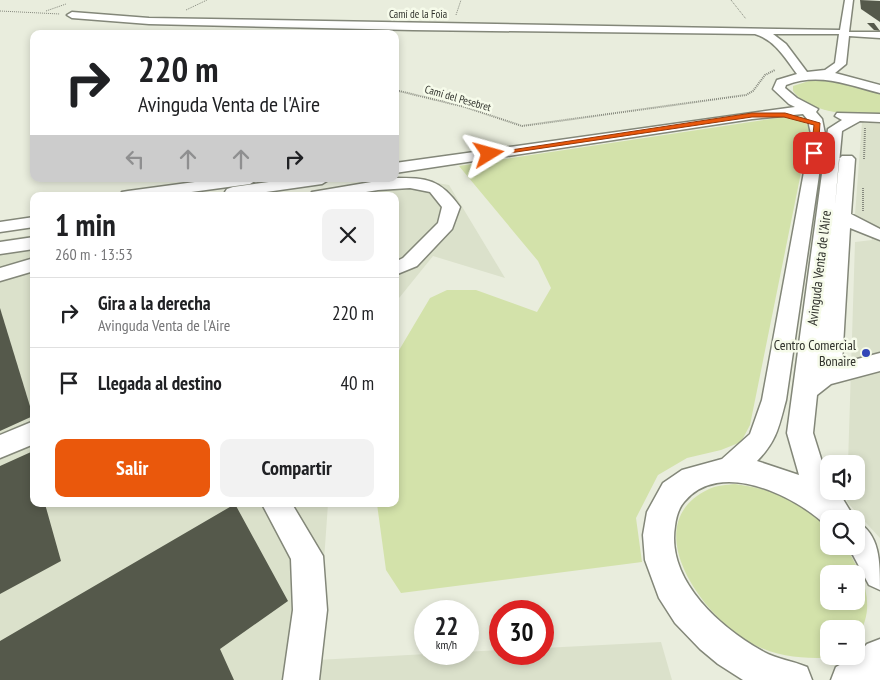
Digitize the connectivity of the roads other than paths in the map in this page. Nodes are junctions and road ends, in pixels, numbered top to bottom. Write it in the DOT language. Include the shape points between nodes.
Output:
graph roads {
  1 [pos="849,0"];
  2 [pos="72,15"];
  3 [pos="758,32"];
  4 [pos="836,32"];
  5 [pos="852,34"];
  6 [pos="880,35"];
  7 [pos="840,64"];
  8 [pos="801,72"];
  9 [pos="817,76"];
  10 [pos="867,84"];
  11 [pos="880,89"];
  12 [pos="784,96"];
  13 [pos="816,113"];
  14 [pos="871,120"];
  15 [pos="834,139"];
  16 [pos="399,157"];
  17 [pos="399,167"];
  18 [pos="228,182"];
  19 [pos="301,182"];
  20 [pos="157,192"];
  21 [pos="232,192"];
  22 [pos="343,192"];
  23 [pos="30,211"];
  24 [pos="0,215"];
  25 [pos="842,216"];
  26 [pos="30,223"];
  27 [pos="0,227"];
  28 [pos="880,236"];
  29 [pos="840,240"];
  30 [pos="30,243"];
  31 [pos="0,248"];
  32 [pos="30,265"];
  33 [pos="399,267"];
  34 [pos="0,275"];
  35 [pos="880,362"];
  36 [pos="814,385"];
  37 [pos="30,434"];
  38 [pos="0,447"];
  39 [pos="730,469"];
  40 [pos="278,507"];
  41 [pos="829,510"];
  42 [pos="834,510"];
  43 [pos="865,546"];
  44 [pos="880,574"];
  45 [pos="300,680"];
  46 [pos="794,680"];
  1 -- 7 [label="street"];
  2 -- 3 [label="street, Camí de la Foia" via="161,21"];
  3 -- 4 [label="street, Camí de la Foia"];
  3 -- 8 [label="street" via="782,46"];
  5 -- 6 [label="street"];
  7 -- 9 [label="street"];
  7 -- 10 [label="street"];
  8 -- 9 [label="street"];
  8 -- 12 [label="street" via="781,83 779,89"];
  9 -- 10 [label="street"];
  10 -- 11 [label="street"];
  12 -- 13 [label="street"];
  12 -- 16 [label="street" via="760,106"];
  13 -- 14 [label="street"];
  13 -- 17 [label="street" via="752,115"];
  13 -- 39 [label="street, Avinguda Venta de l'Aire" via="818,134 774,400 761,440"];
  14 -- 15 [label="street" via="835,130"];
  15 -- 25 [label="street" via="847,156"];
  15 -- 36 [label="street, Avinguda Venta de l'Aire"];
  18 -- 20 [label="street"];
  19 -- 21 [label="street"];
  22 -- 33 [label="street" via="417,183 437,190 451,207 446,225 410,262"];
  23 -- 24 [label="street"];
  25 -- 28 [label="street"];
  25 -- 29 [label="street"];
  26 -- 27 [label="street"];
  28 -- 29 [label="street"];
  29 -- 36 [label="street" via="830,366"];
  30 -- 31 [label="street"];
  32 -- 34 [label="street"];
  35 -- 36 [label="street"];
  36 -- 42 [label="street, Avinguda Venta de l'Aire" via="800,433 810,468"];
  37 -- 38 [label="street"];
  39 -- 41 [label="street" via="765,474 800,489"];
  39 -- 46 [label="street" via="701,473 677,487 662,509 657,538 665,573 686,610 720,645 762,671"];
  40 -- 45 [label="street" via="307,556 310,610"];
  43 -- 44 [label="street"];
}
